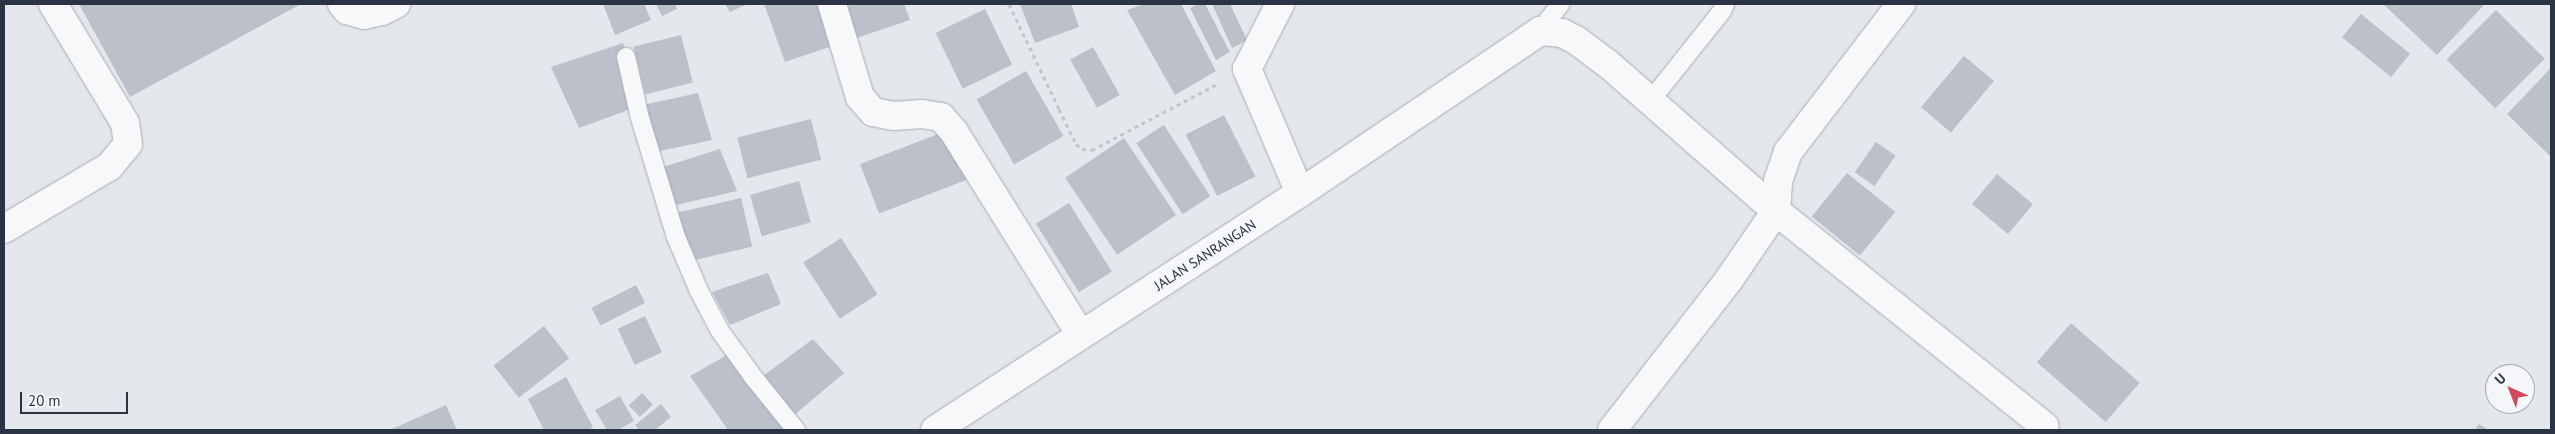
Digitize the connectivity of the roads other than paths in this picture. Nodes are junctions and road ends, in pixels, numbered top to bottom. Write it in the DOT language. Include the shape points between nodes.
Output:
graph roads {
  1 [pos="53,4"];
  2 [pos="342,4"];
  3 [pos="396,4"];
  4 [pos="832,4"];
  5 [pos="1280,4"];
  6 [pos="1560,4"];
  7 [pos="1725,4"];
  8 [pos="1901,4"];
  9 [pos="1540,31"];
  10 [pos="626,57"];
  11 [pos="1651,100"];
  12 [pos="1300,192"];
  13 [pos="1776,211"];
  14 [pos="4,229"];
  15 [pos="1081,335"];
  16 [pos="2045,429"];
  17 [pos="796,430"];
  18 [pos="935,430"];
  19 [pos="1612,430"];
  1 -- 14 [label="street" via="125,123 128,144 110,166"];
  2 -- 3 [label="street" via="347,10 364,15"];
  4 -- 15 [label="street" via="860,97 873,112 941,117 954,132"];
  5 -- 12 [label="street" via="1247,69"];
  6 -- 9 [label="lane"];
  7 -- 11 [label="lane"];
  8 -- 13 [label="street" via="1788,152 1778,181"];
  9 -- 11 [label="street" via="1562,33 1576,40"];
  9 -- 12 [label="street, JALAN SANRANGAN"];
  10 -- 17 [label="lane" via="640,118 676,237 699,291 720,332"];
  11 -- 13 [label="street"];
  12 -- 15 [label="street, JALAN SANRANGAN"];
  13 -- 16 [label="street"];
  13 -- 19 [label="street" via="1728,281"];
  15 -- 18 [label="street, JALAN SANRANGAN"];
}
